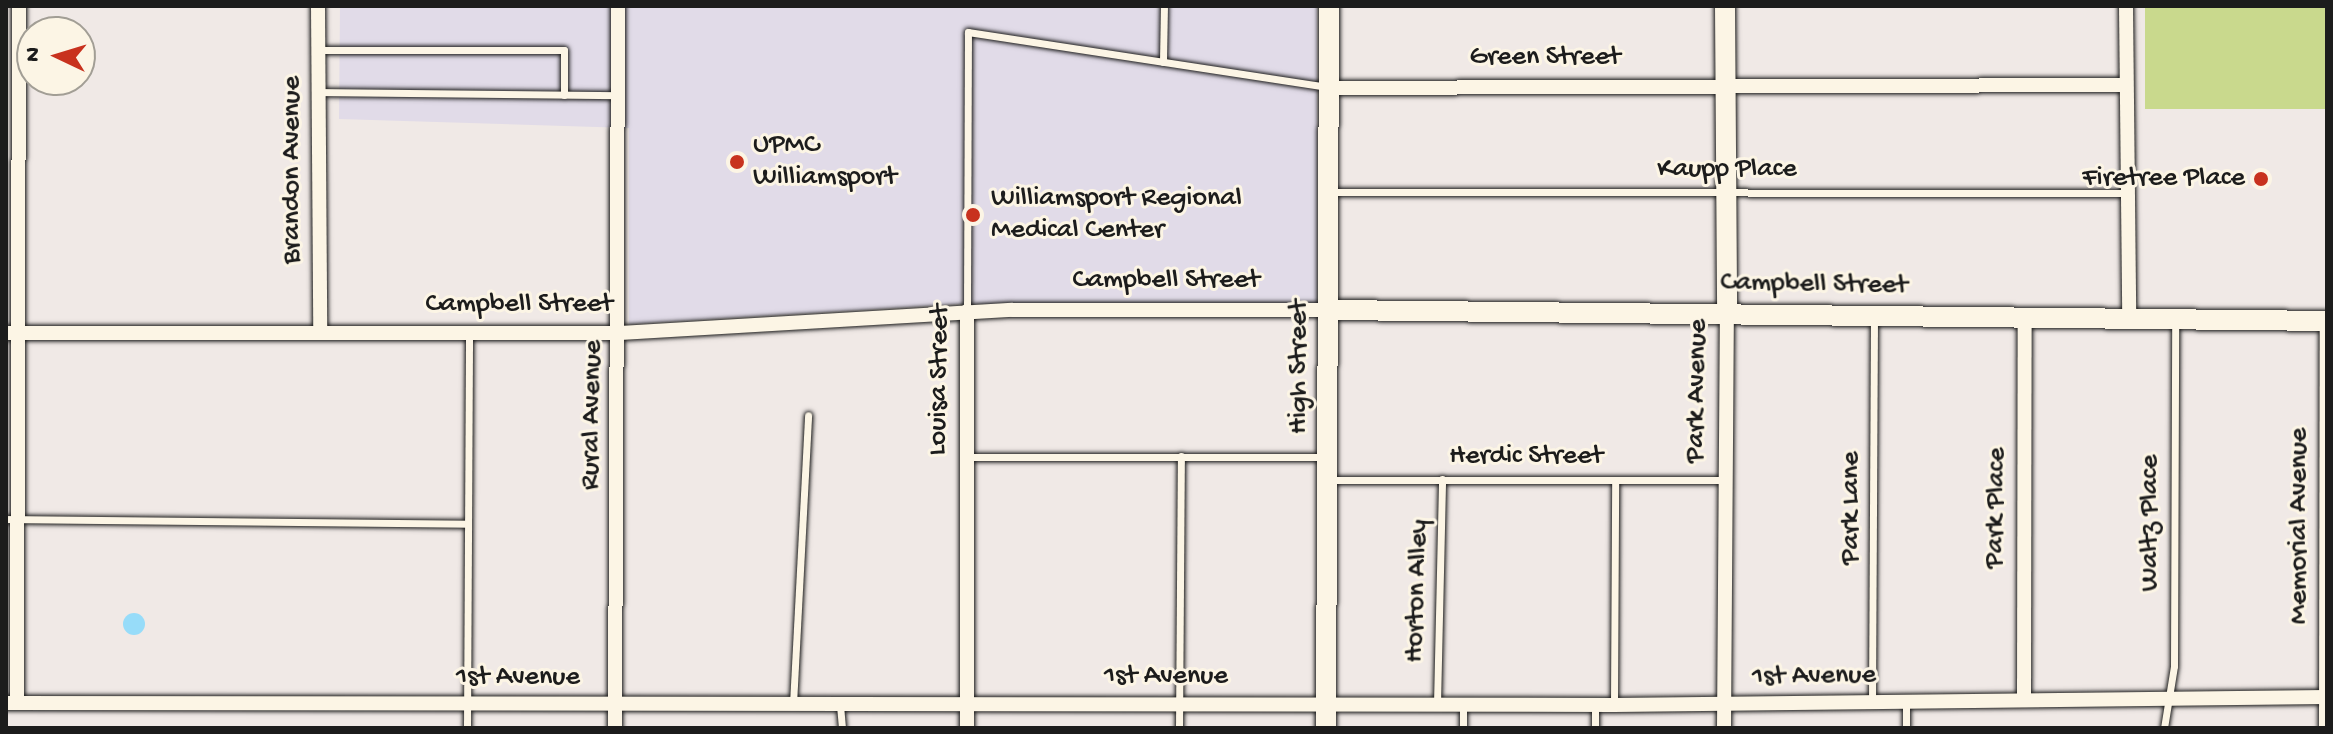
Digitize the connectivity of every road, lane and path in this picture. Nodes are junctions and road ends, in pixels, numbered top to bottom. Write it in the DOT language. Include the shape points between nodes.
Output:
graph roads {
  1 [pos="19,6"];
  2 [pos="318,6"];
  3 [pos="618,6"];
  4 [pos="1164,6"];
  5 [pos="1329,6"];
  6 [pos="1725,6"];
  7 [pos="2126,6"];
  8 [pos="968,32"];
  9 [pos="318,50"];
  10 [pos="1163,62"];
  11 [pos="1726,84"];
  12 [pos="2126,85"];
  13 [pos="1329,88"];
  14 [pos="318,92"];
  15 [pos="564,95"];
  16 [pos="618,95"];
  17 [pos="12,148"];
  18 [pos="1327,192"];
  19 [pos="1726,192"];
  20 [pos="2127,193"];
  21 [pos="1331,310"];
  22 [pos="967,311"];
  23 [pos="1727,312"];
  24 [pos="1874,314"];
  25 [pos="2025,316"];
  26 [pos="2129,318"];
  27 [pos="2175,318"];
  28 [pos="2327,323"];
  29 [pos="6,333"];
  30 [pos="22,333"];
  31 [pos="320,333"];
  32 [pos="620,333"];
  33 [pos="469,334"];
  34 [pos="808,415"];
  35 [pos="2326,448"];
  36 [pos="1181,456"];
  37 [pos="965,457"];
  38 [pos="1327,457"];
  39 [pos="1442,479"];
  40 [pos="1328,480"];
  41 [pos="1615,480"];
  42 [pos="1724,480"];
  43 [pos="12,519"];
  44 [pos="467,524"];
  45 [pos="2326,697"];
  46 [pos="2024,700"];
  47 [pos="2169,700"];
  48 [pos="1906,701"];
  49 [pos="1872,702"];
  50 [pos="12,703"];
  51 [pos="615,703"];
  52 [pos="967,703"];
  53 [pos="1179,703"];
  54 [pos="1326,703"];
  55 [pos="1437,704"];
  56 [pos="1463,704"];
  57 [pos="1724,704"];
  58 [pos="467,705"];
  59 [pos="793,705"];
  60 [pos="840,705"];
  61 [pos="1595,705"];
  62 [pos="1614,705"];
  63 [pos="467,728"];
  64 [pos="615,728"];
  65 [pos="842,728"];
  66 [pos="967,728"];
  67 [pos="1179,728"];
  68 [pos="1326,728"];
  69 [pos="1463,728"];
  70 [pos="1595,728"];
  71 [pos="1724,728"];
  72 [pos="1906,728"];
  73 [pos="2164,728"];
  74 [pos="2326,728"];
  1 -- 17 [label="street"];
  2 -- 9 [label="street, Brandon Avenue"];
  3 -- 16 [label="street, Rural Avenue"];
  4 -- 10 [label="lane"];
  5 -- 13 [label="street, High Street"];
  6 -- 11 [label="street, Park Avenue"];
  7 -- 12 [label="street"];
  8 -- 10 [label="lane, Green Street"];
  8 -- 22 [label="lane, Louisa Street"];
  9 -- 14 [label="street, Brandon Avenue"];
  9 -- 15 [label="lane" via="564,50"];
  10 -- 13 [label="lane, Green Street"];
  11 -- 12 [label="street, Green Street"];
  11 -- 13 [label="street, Green Street"];
  11 -- 19 [label="street, Park Avenue"];
  12 -- 20 [label="street"];
  13 -- 18 [label="street, High Street"];
  14 -- 15 [label="lane"];
  14 -- 31 [label="street, Brandon Avenue"];
  15 -- 16 [label="lane"];
  16 -- 32 [label="street, Rural Avenue"];
  17 -- 30 [label="street"];
  18 -- 19 [label="lane, Kaupp Place"];
  18 -- 21 [label="street, High Street"];
  19 -- 20 [label="lane, Kaupp Place"];
  19 -- 23 [label="street, Park Avenue"];
  20 -- 26 [label="street"];
  21 -- 22 [label="street, Campbell Street"];
  21 -- 23 [label="street, Campbell Street"];
  21 -- 38 [label="street, High Street"];
  22 -- 32 [label="street, Campbell Street"];
  22 -- 37 [label="street, Louisa Street"];
  23 -- 24 [label="street, Campbell Street"];
  23 -- 42 [label="street, Park Avenue"];
  24 -- 25 [label="street, Campbell Street"];
  24 -- 49 [label="lane, Park Lane"];
  25 -- 26 [label="street, Campbell Street"];
  25 -- 46 [label="street, Park Place"];
  26 -- 27 [label="street, Campbell Street"];
  27 -- 28 [label="street, Campbell Street"];
  27 -- 47 [label="lane, Waltz Place"];
  28 -- 35 [label="street, Memorial Avenue"];
  29 -- 30 [label="street, Campbell Street"];
  30 -- 31 [label="street, Campbell Street"];
  30 -- 43 [label="street"];
  31 -- 33 [label="street, Campbell Street"];
  32 -- 33 [label="street, Campbell Street"];
  32 -- 51 [label="street, Rural Avenue"];
  33 -- 44 [label="lane"];
  34 -- 59 [label="lane"];
  35 -- 45 [label="street, Memorial Avenue"];
  36 -- 37 [label="lane"];
  36 -- 38 [label="lane"];
  36 -- 53 [label="lane"];
  37 -- 52 [label="street, Louisa Street"];
  38 -- 40 [label="street, High Street"];
  39 -- 40 [label="lane, Herdic Street"];
  39 -- 41 [label="lane, Herdic Street"];
  39 -- 55 [label="lane, Horton Alley"];
  40 -- 54 [label="street, High Street"];
  41 -- 42 [label="lane, Herdic Street"];
  41 -- 62 [label="lane"];
  42 -- 57 [label="street, Park Avenue"];
  43 -- 44 [label="lane"];
  43 -- 50 [label="street"];
  44 -- 58 [label="lane"];
  45 -- 47 [label="street, 1st Avenue"];
  45 -- 74 [label="street, Memorial Avenue"];
  46 -- 47 [label="street, 1st Avenue"];
  46 -- 48 [label="street, 1st Avenue"];
  47 -- 73 [label="lane, Waltz Place"];
  48 -- 49 [label="street, 1st Avenue"];
  48 -- 72 [label="lane"];
  49 -- 57 [label="street, 1st Avenue"];
  50 -- 58 [label="street, 1st Avenue"];
  51 -- 58 [label="street, 1st Avenue"];
  51 -- 59 [label="street, 1st Avenue"];
  51 -- 64 [label="street, Rural Avenue"];
  52 -- 53 [label="street, 1st Avenue"];
  52 -- 60 [label="street, 1st Avenue"];
  52 -- 66 [label="street, Louisa Street"];
  53 -- 54 [label="street, 1st Avenue"];
  53 -- 67 [label="lane"];
  54 -- 55 [label="street, 1st Avenue"];
  54 -- 68 [label="street, High Street"];
  55 -- 56 [label="street, 1st Avenue"];
  56 -- 61 [label="street, 1st Avenue"];
  56 -- 69 [label="lane"];
  57 -- 62 [label="street, 1st Avenue"];
  57 -- 71 [label="street, Park Avenue"];
  58 -- 63 [label="lane"];
  59 -- 60 [label="street, 1st Avenue"];
  60 -- 65 [label="lane"];
  61 -- 62 [label="street, 1st Avenue"];
  61 -- 70 [label="lane"];
}
